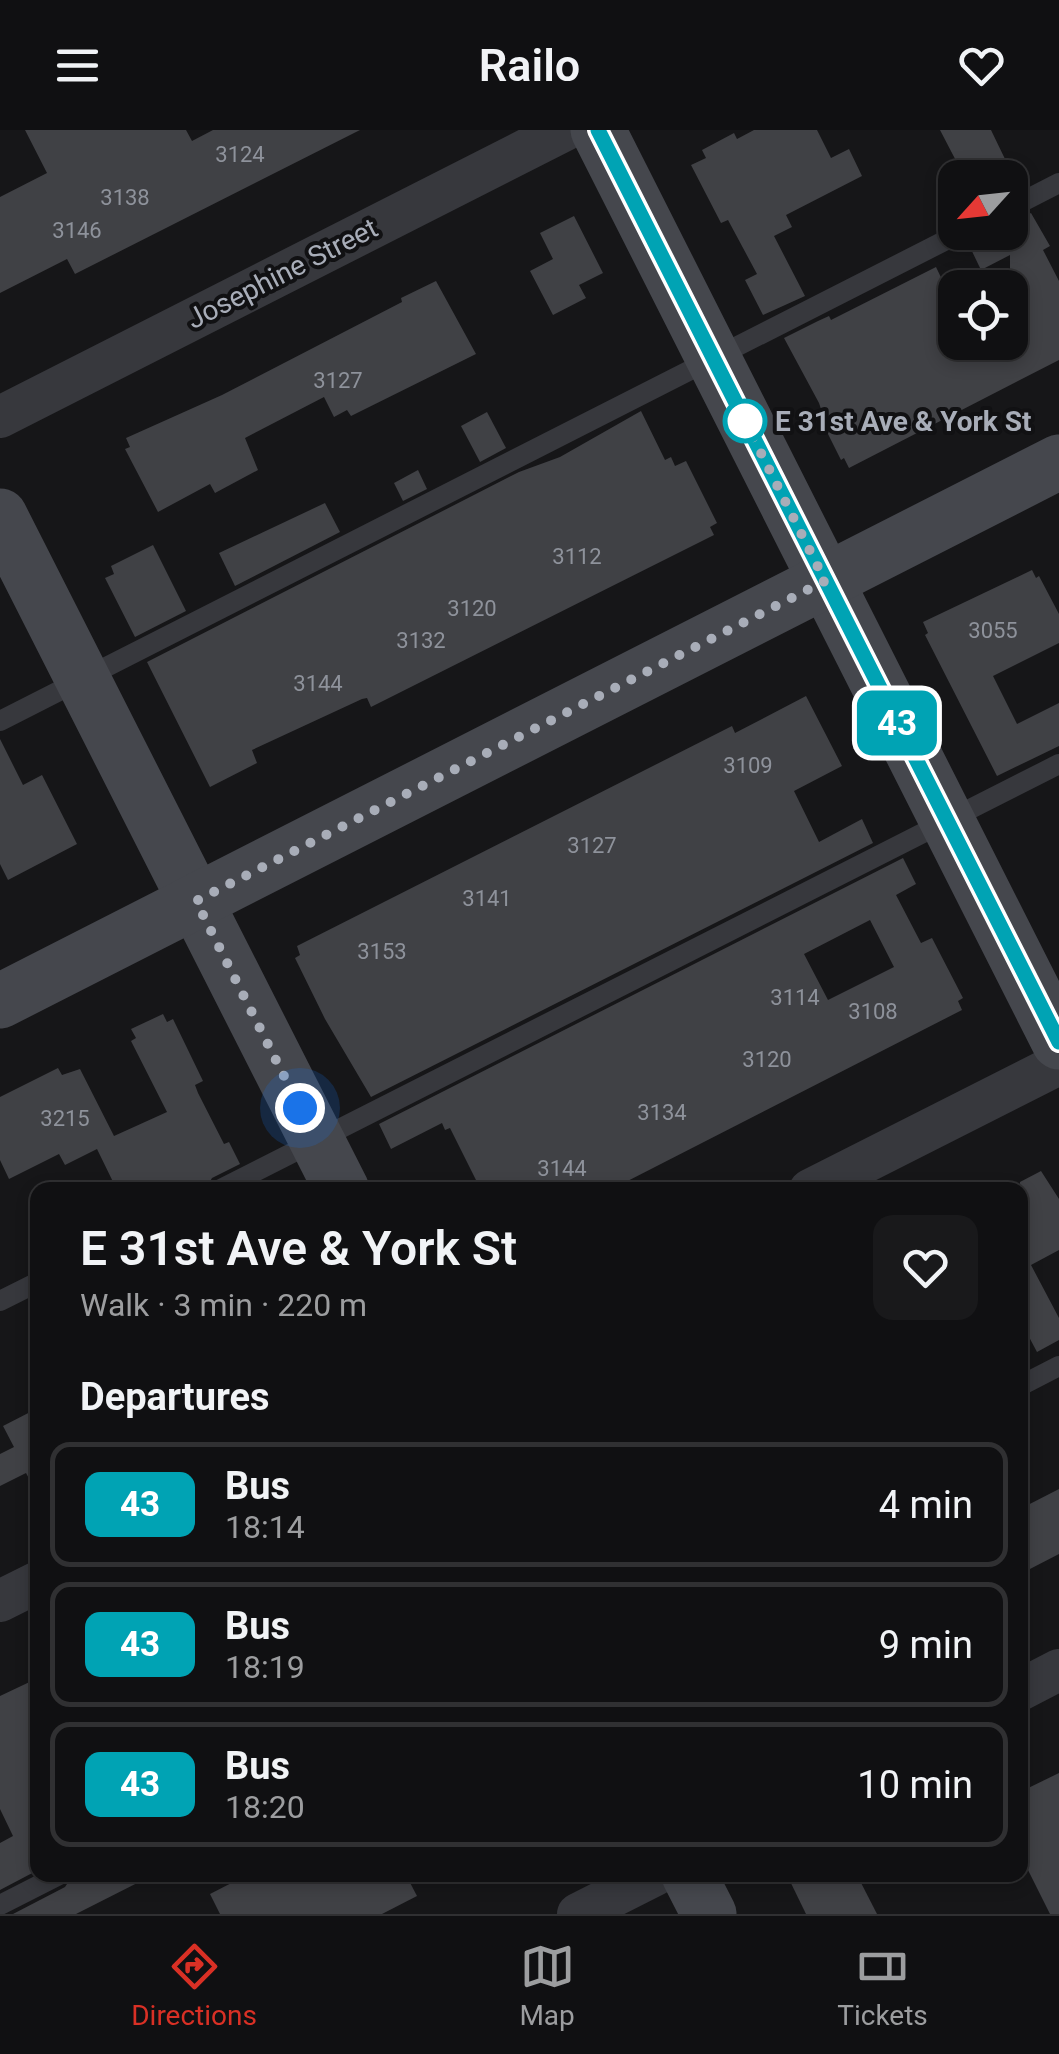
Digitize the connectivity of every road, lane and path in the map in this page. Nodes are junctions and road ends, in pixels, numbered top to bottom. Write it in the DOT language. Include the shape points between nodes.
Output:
graph roads {
  1 [pos="565,130"];
  2 [pos="598,130"];
  3 [pos="1059,183"];
  4 [pos="1028,199"];
  5 [pos="938,244"];
  6 [pos="714,359"];
  7 [pos="0,417"];
  8 [pos="1059,462"];
  9 [pos="0,516"];
  10 [pos="825,581"];
  11 [pos="83,680"];
  12 [pos="0,721"];
  13 [pos="1059,764"];
  14 [pos="947,820"];
  15 [pos="196,901"];
  16 [pos="0,1001"];
  17 [pos="1059,1042"];
  18 [pos="1059,1064"];
  19 [pos="317,1140"];
  20 [pos="235,1182"];
  21 [pos="338,1182"];
  22 [pos="826,1182"];
  23 [pos="30,1286"];
  24 [pos="0,1301"];
  25 [pos="1059,1366"];
  26 [pos="1028,1382"];
  27 [pos="30,1586"];
  28 [pos="0,1601"];
  29 [pos="1059,1670"];
  30 [pos="1028,1686"];
  31 [pos="44,1882"];
  32 [pos="641,1882"];
  33 [pos="693,1882"];
  34 [pos="0,1905"];
  35 [pos="578,1914"];
  36 [pos="709,1914"];
  1 -- 7 [label="street, Josephine Street"];
  2 -- 6 [label="main road"];
  3 -- 4 [label="lane"];
  5 -- 6 [label="lane"];
  6 -- 10 [label="main road"];
  6 -- 11 [label="lane"];
  8 -- 10 [label="main road"];
  9 -- 11 [label="main road"];
  10 -- 14 [label="main road"];
  10 -- 15 [label="main road"];
  11 -- 12 [label="lane"];
  11 -- 15 [label="main road"];
  13 -- 14 [label="lane"];
  14 -- 17 [label="main road"];
  14 -- 19 [label="lane"];
  15 -- 16 [label="main road"];
  15 -- 19 [label="main road"];
  18 -- 22 [label="street"];
  19 -- 20 [label="lane"];
  19 -- 21 [label="main road"];
  23 -- 24 [label="lane"];
  25 -- 26 [label="lane"];
  27 -- 28 [label="street"];
  29 -- 30 [label="street"];
  31 -- 34 [label="lane"];
  32 -- 35 [label="street"];
  33 -- 36 [label="main road"];
}
